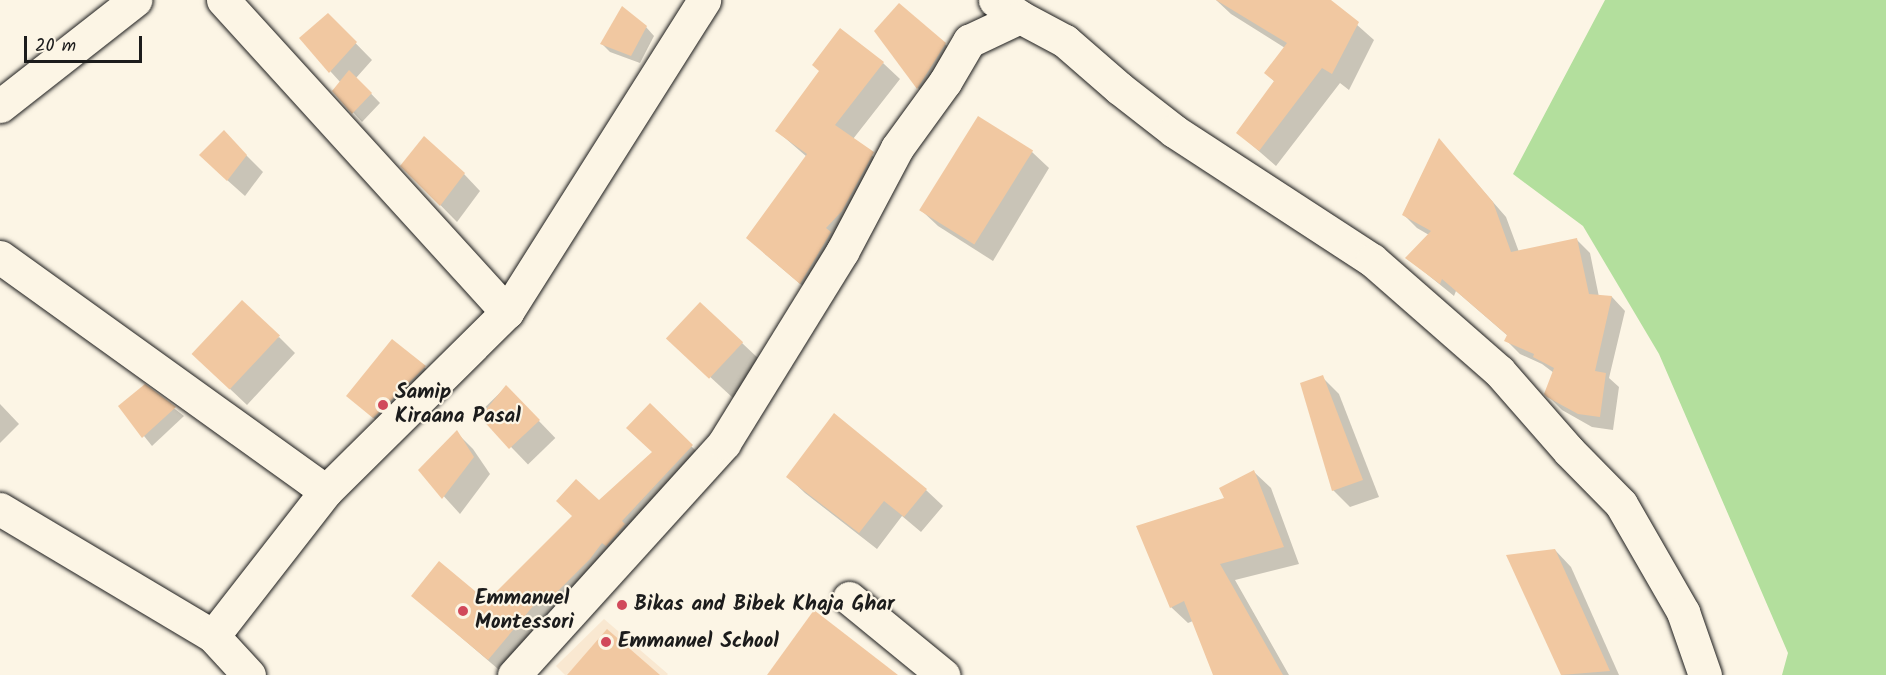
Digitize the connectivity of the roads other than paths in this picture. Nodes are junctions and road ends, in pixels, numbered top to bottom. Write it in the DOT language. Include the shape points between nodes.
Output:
graph roads {
  1 [pos="135,0"];
  2 [pos="223,0"];
  3 [pos="704,0"];
  4 [pos="1007,9"];
  5 [pos="0,106"];
  6 [pos="0,256"];
  7 [pos="507,312"];
  8 [pos="326,491"];
  9 [pos="0,509"];
  10 [pos="849,598"];
  11 [pos="213,636"];
  12 [pos="249,675"];
  13 [pos="514,675"];
  14 [pos="943,675"];
  15 [pos="1705,675"];
  1 -- 5 [label="street"];
  2 -- 7 [label="street"];
  3 -- 7 [label="street"];
  4 -- 13 [label="street" via="969,41 897,148 842,252 724,443"];
  4 -- 15 [label="street" via="1065,41 1174,131 1372,260 1499,371 1569,452 1621,504 1683,612"];
  6 -- 8 [label="street"];
  7 -- 8 [label="street"];
  8 -- 11 [label="street"];
  9 -- 11 [label="street"];
  10 -- 14 [label="street"];
  11 -- 12 [label="street"];
}
